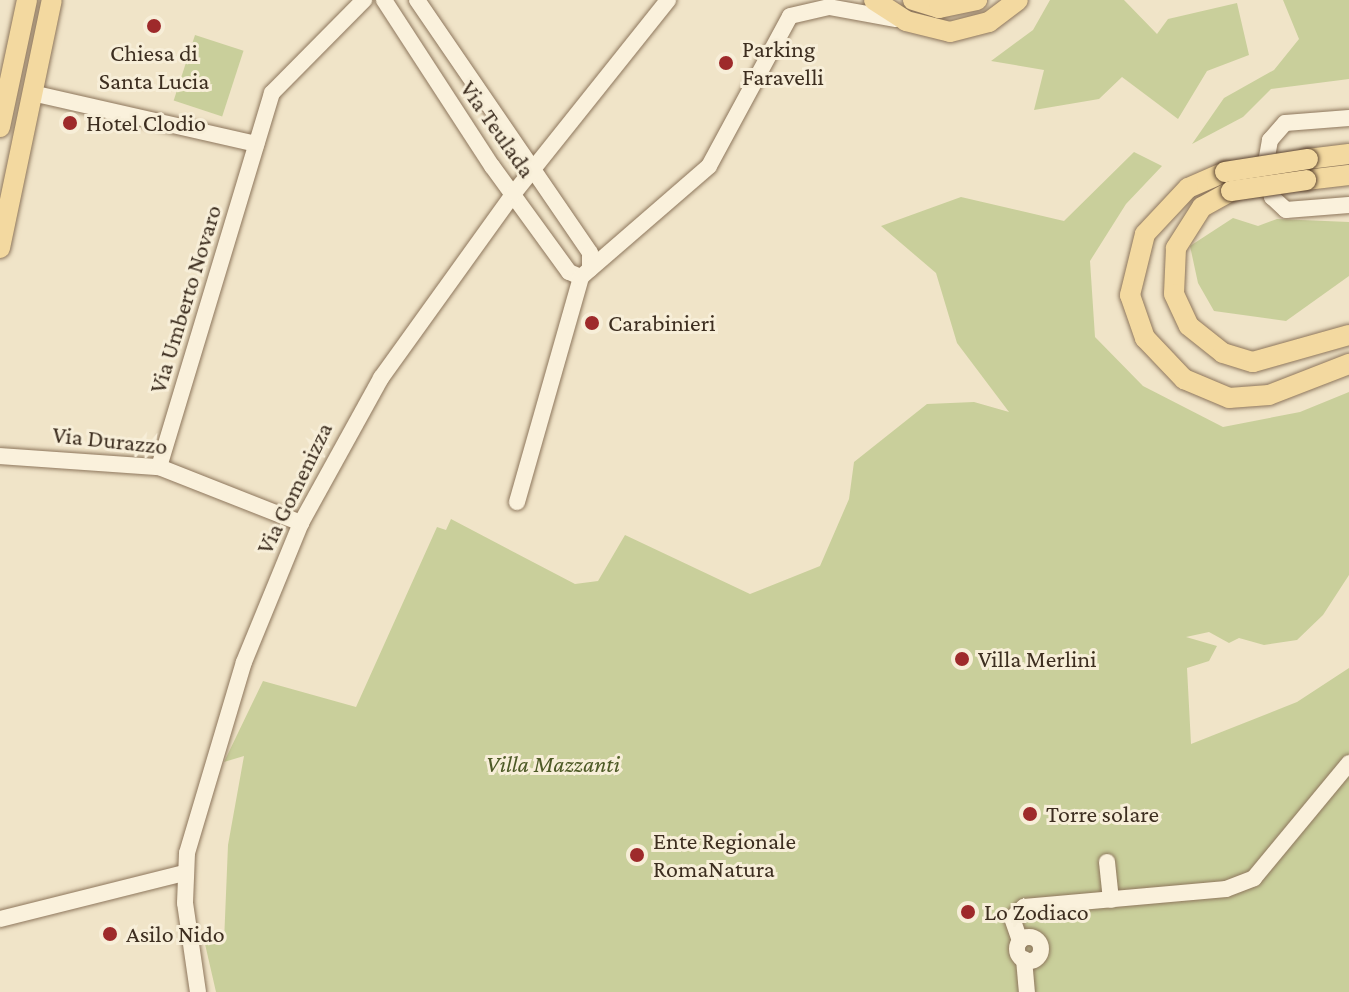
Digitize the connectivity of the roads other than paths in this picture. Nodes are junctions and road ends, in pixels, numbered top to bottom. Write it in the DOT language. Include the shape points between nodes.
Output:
graph roads {
  1 [pos="27,0"];
  2 [pos="52,0"];
  3 [pos="364,0"];
  4 [pos="384,0"];
  5 [pos="417,0"];
  6 [pos="668,0"];
  7 [pos="874,0"];
  8 [pos="913,0"];
  9 [pos="977,0"];
  10 [pos="1018,0"];
  11 [pos="906,21"];
  12 [pos="4,86"];
  13 [pos="31,100"];
  14 [pos="1349,118"];
  15 [pos="0,127"];
  16 [pos="256,144"];
  17 [pos="1349,154"];
  18 [pos="534,168"];
  19 [pos="1349,175"];
  20 [pos="1228,182"];
  21 [pos="514,193"];
  22 [pos="1349,205"];
  23 [pos="0,248"];
  24 [pos="586,273"];
  25 [pos="1349,335"];
  26 [pos="1349,364"];
  27 [pos="0,456"];
  28 [pos="159,467"];
  29 [pos="517,502"];
  30 [pos="301,523"];
  31 [pos="1349,763"];
  32 [pos="1107,862"];
  33 [pos="184,873"];
  34 [pos="1111,900"];
  35 [pos="0,919"];
  36 [pos="198,992"];
  37 [pos="1027,992"];
  1 -- 12 [label="main road"];
  2 -- 13 [label="main road"];
  3 -- 16 [label="street, Via Umberto Novaro" via="272,93"];
  4 -- 21 [label="street, Via Teulada"];
  5 -- 18 [label="street, Via Teulada"];
  6 -- 18 [label="street, Via Gomenizza"];
  7 -- 11 [label="main road"];
  8 -- 9 [label="main road" via="939,8"];
  10 -- 11 [label="main road" via="989,22 958,32"];
  11 -- 24 [label="street" via="829,7 794,13 709,166"];
  12 -- 13 [label="street"];
  12 -- 15 [label="main road"];
  13 -- 16 [label="street"];
  13 -- 23 [label="main road"];
  14 -- 22 [label="street" via="1285,123 1265,160 1279,207 1304,212"];
  16 -- 28 [label="street, Via Umberto Novaro"];
  17 -- 20 [label="main road, bridge" via="1308,159"];
  18 -- 21 [label="street, Via Gomenizza"];
  18 -- 24 [label="street, Via Teulada" via="590,253"];
  19 -- 20 [label="main road, bridge"];
  20 -- 25 [label="main road" via="1202,207 1176,248 1174,294 1189,326 1223,353 1253,362"];
  20 -- 26 [label="main road" via="1188,188 1145,234 1130,295 1145,338 1184,379 1229,398 1269,395"];
  21 -- 24 [label="street, Via Teulada" via="569,272"];
  21 -- 30 [label="street, Via Gomenizza" via="363,404"];
  24 -- 29 [label="street"];
  27 -- 28 [label="street, Via Durazzo"];
  28 -- 30 [label="street, Via Durazzo"];
  30 -- 33 [label="street, Via Gomenizza" via="244,662"];
  31 -- 34 [label="street" via="1254,878 1226,889"];
  32 -- 34 [label="street"];
  33 -- 35 [label="street"];
  33 -- 36 [label="street"];
  34 -- 37 [label="street" via="1019,909 1012,923 1020,941 1032,937 1041,946 1035,959 1024,959"];
}
